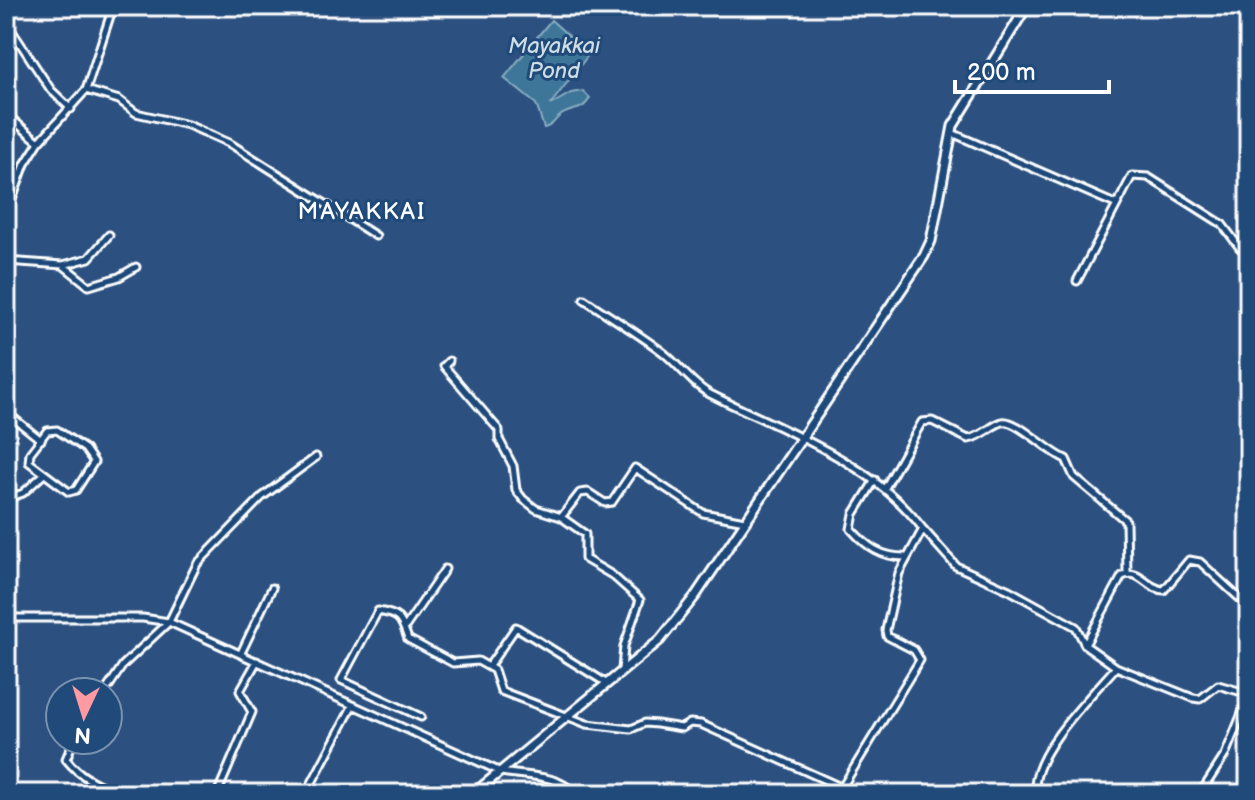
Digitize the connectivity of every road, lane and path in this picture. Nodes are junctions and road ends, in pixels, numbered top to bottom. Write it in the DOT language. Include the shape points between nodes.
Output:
graph roads {
  1 [pos="109,6"];
  2 [pos="1027,6"];
  3 [pos="6,22"];
  4 [pos="86,90"];
  5 [pos="71,109"];
  6 [pos="6,114"];
  7 [pos="951,133"];
  8 [pos="39,142"];
  9 [pos="1116,204"];
  10 [pos="6,216"];
  11 [pos="109,235"];
  12 [pos="376,236"];
  13 [pos="1249,251"];
  14 [pos="6,261"];
  15 [pos="63,265"];
  16 [pos="136,267"];
  17 [pos="1077,281"];
  18 [pos="584,299"];
  19 [pos="449,361"];
  20 [pos="6,412"];
  21 [pos="41,440"];
  22 [pos="802,440"];
  23 [pos="316,457"];
  24 [pos="43,475"];
  25 [pos="875,480"];
  26 [pos="885,488"];
  27 [pos="6,499"];
  28 [pos="561,517"];
  29 [pos="745,521"];
  30 [pos="923,529"];
  31 [pos="905,557"];
  32 [pos="445,569"];
  33 [pos="1127,573"];
  34 [pos="272,588"];
  35 [pos="1249,607"];
  36 [pos="6,618"];
  37 [pos="169,622"];
  38 [pos="406,627"];
  39 [pos="1085,645"];
  40 [pos="241,653"];
  41 [pos="257,661"];
  42 [pos="489,666"];
  43 [pos="1116,667"];
  44 [pos="622,670"];
  45 [pos="116,676"];
  46 [pos="606,683"];
  47 [pos="1249,695"];
  48 [pos="353,705"];
  49 [pos="421,717"];
  50 [pos="564,718"];
  51 [pos="67,756"];
  52 [pos="501,772"];
  53 [pos="843,787"];
  54 [pos="477,792"];
  55 [pos="122,794"];
  56 [pos="217,794"];
  57 [pos="306,794"];
  58 [pos="576,794"];
  59 [pos="838,794"];
  60 [pos="856,794"];
  61 [pos="1043,794"];
  62 [pos="1200,794"];
  1 -- 4 [label="street"];
  2 -- 7 [label="street"];
  3 -- 5 [label="street" via="51,90"];
  4 -- 5 [label="street"];
  4 -- 12 [label="street" via="119,100 136,113 188,125 229,143"];
  5 -- 8 [label="street"];
  6 -- 8 [label="street"];
  7 -- 9 [label="street"];
  7 -- 22 [label="street" via="924,256"];
  8 -- 10 [label="street"];
  9 -- 13 [label="street" via="1132,176 1148,177 1222,224 1240,248"];
  9 -- 17 [label="street"];
  11 -- 15 [label="street" via="89,258"];
  14 -- 15 [label="street"];
  15 -- 16 [label="street" via="89,286"];
  18 -- 22 [label="street" via="660,350 707,393"];
  19 -- 28 [label="street" via="444,366 458,386 499,430 516,490 536,509"];
  20 -- 21 [label="street"];
  21 -- 24 [label="street" via="29,462"];
  21 -- 24 [label="street" via="47,431 57,430 94,462 76,490 69,492"];
  22 -- 25 [label="street"];
  22 -- 29 [label="street"];
  23 -- 37 [label="street" via="262,497 197,564"];
  24 -- 27 [label="street" via="23,493"];
  25 -- 26 [label="street"];
  25 -- 31 [label="street" via="851,529 867,547"];
  26 -- 30 [label="street"];
  26 -- 33 [label="street" via="922,422 932,421 968,439 1003,422 1015,423 1066,459 1074,477 1126,521"];
  28 -- 29 [label="street" via="580,493 612,502 635,468 703,513"];
  28 -- 44 [label="street" via="585,534 585,559 640,600 624,646"];
  29 -- 44 [label="street" via="676,622"];
  30 -- 31 [label="street"];
  30 -- 39 [label="street" via="956,566 1076,627"];
  31 -- 53 [label="street" via="886,630 920,660"];
  32 -- 38 [label="street"];
  33 -- 35 [label="street" via="1164,590 1189,560 1200,562"];
  33 -- 39 [label="street"];
  34 -- 40 [label="street"];
  36 -- 37 [label="street"];
  37 -- 40 [label="street"];
  37 -- 45 [label="street"];
  38 -- 42 [label="street" via="408,639 453,663 470,659"];
  38 -- 49 [label="street" via="398,617 376,612 341,680"];
  39 -- 43 [label="street"];
  40 -- 41 [label="street"];
  41 -- 48 [label="street"];
  41 -- 56 [label="street" via="240,691 252,712"];
  42 -- 46 [label="street" via="516,627"];
  42 -- 50 [label="street" via="501,691"];
  43 -- 47 [label="street" via="1193,698 1200,699 1218,685"];
  43 -- 61 [label="street" via="1059,735 1036,779"];
  44 -- 46 [label="street"];
  46 -- 50 [label="street"];
  47 -- 62 [label="street" via="1225,755"];
  48 -- 52 [label="street"];
  48 -- 57 [label="street"];
  50 -- 52 [label="street"];
  50 -- 53 [label="street" via="631,729 645,723 682,728 701,724"];
  51 -- 55 [label="street" via="75,770"];
  52 -- 54 [label="street"];
  52 -- 58 [label="street" via="549,777"];
  53 -- 59 [label="street"];
  53 -- 60 [label="street"];
}
